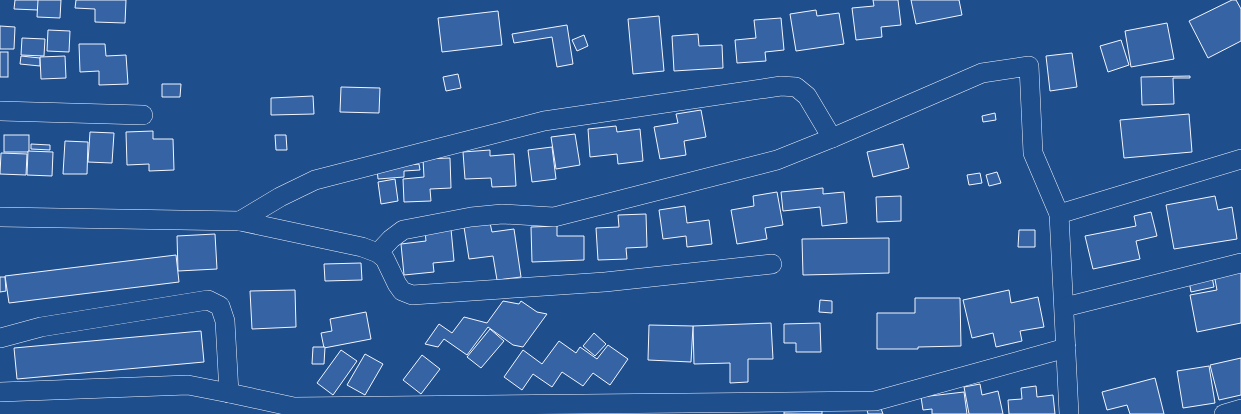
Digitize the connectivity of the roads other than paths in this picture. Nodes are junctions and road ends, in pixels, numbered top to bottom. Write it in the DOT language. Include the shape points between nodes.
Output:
graph roads {
  1 [pos="0,111"];
  2 [pos="143,115"];
  3 [pos="832,138"];
  4 [pos="1241,159"];
  5 [pos="1059,214"];
  6 [pos="0,217"];
  7 [pos="240,221"];
  8 [pos="378,253"];
  9 [pos="772,264"];
  10 [pos="1241,264"];
  11 [pos="1065,308"];
  12 [pos="0,338"];
  13 [pos="1066,348"];
  14 [pos="0,392"];
  15 [pos="229,392"];
  16 [pos="1241,409"];
  17 [pos="1069,414"];
  18 [pos="1224,414"];
  1 -- 2 [label="street"];
  3 -- 5 [label="street" via="982,73 1029,66 1032,153"];
  3 -- 7 [label="street" via="807,96 796,87 781,86 544,121 315,180"];
  3 -- 8 [label="street" via="777,160 554,217 502,214 402,230"];
  4 -- 5 [label="street"];
  5 -- 11 [label="street"];
  6 -- 7 [label="street"];
  7 -- 8 [label="street" via="362,247"];
  8 -- 9 [label="street" via="385,260 402,291 412,295 605,282"];
  10 -- 11 [label="street"];
  11 -- 13 [label="street"];
  12 -- 15 [label="street" via="41,327 208,300 220,306 225,321"];
  13 -- 15 [label="street" via="875,401 294,407"];
  13 -- 17 [label="street"];
  14 -- 15 [label="street" via="188,385"];
  16 -- 18 [label="street"];
}
